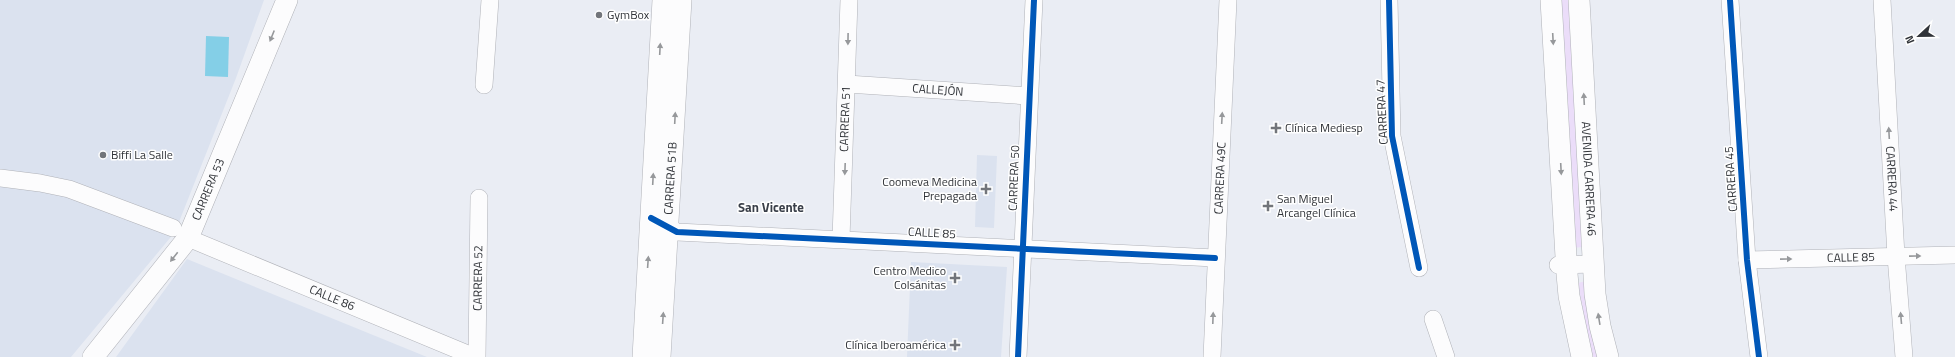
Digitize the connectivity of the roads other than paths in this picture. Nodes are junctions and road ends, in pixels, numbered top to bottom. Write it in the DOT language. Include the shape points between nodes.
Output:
graph roads {
  1 [pos="286,0"];
  2 [pos="490,0"];
  3 [pos="663,0"];
  4 [pos="681,0"];
  5 [pos="849,0"];
  6 [pos="1034,0"];
  7 [pos="1228,0"];
  8 [pos="1389,0"];
  9 [pos="1551,0"];
  10 [pos="1579,0"];
  11 [pos="1730,0"];
  12 [pos="1882,0"];
  13 [pos="847,84"];
  14 [pos="484,85"];
  15 [pos="1029,96"];
  16 [pos="0,178"];
  17 [pos="479,198"];
  18 [pos="660,223"];
  19 [pos="181,233"];
  20 [pos="841,239"];
  21 [pos="1023,248"];
  22 [pos="1955,255"];
  23 [pos="1896,256"];
  24 [pos="1215,258"];
  25 [pos="1746,260"];
  26 [pos="1562,264"];
  27 [pos="1594,264"];
  28 [pos="1419,268"];
  29 [pos="1433,319"];
  30 [pos="93,357"];
  31 [pos="476,357"];
  32 [pos="643,357"];
  33 [pos="660,357"];
  34 [pos="1018,357"];
  35 [pos="1212,357"];
  36 [pos="1446,357"];
  37 [pos="1582,357"];
  38 [pos="1608,357"];
  39 [pos="1759,357"];
  40 [pos="1904,357"];
  1 -- 19 [label="main road, CARRERA 53, one-way"];
  2 -- 14 [label="street"];
  18 -- 3 [label="main road, CARRERA 51B, one-way"];
  18 -- 4 [label="main road, CARRERA 51B, one-way"];
  5 -- 13 [label="street, CARRERA 51, one-way"];
  6 -- 15 [label="street, CARRERA 50"];
  24 -- 7 [label="street, CARRERA 49C, one-way"];
  8 -- 28 [label="street, CARRERA 47" via="1392,136"];
  9 -- 26 [label="main road, one-way"];
  27 -- 10 [label="main road, AVENIDA CARRERA 46, one-way"];
  11 -- 25 [label="street, CARRERA 45"];
  23 -- 12 [label="street, CARRERA 44, one-way"];
  13 -- 15 [label="street, CALLEJÓN"];
  13 -- 20 [label="street, CARRERA 51, one-way"];
  15 -- 21 [label="street, CARRERA 50"];
  16 -- 19 [label="street, CALLE 86" via="69,189"];
  17 -- 31 [label="street, CARRERA 52"];
  18 -- 20 [label="street, CALLE 85" via="677,232"];
  32 -- 18 [label="main road, CARRERA 51B, one-way"];
  33 -- 18 [label="main road, CARRERA 51B, one-way"];
  19 -- 30 [label="main road, CARRERA 53, one-way"];
  19 -- 31 [label="street, CALLE 86"];
  20 -- 21 [label="street, CALLE 85"];
  21 -- 24 [label="street, CALLE 85"];
  21 -- 34 [label="street, CARRERA 50"];
  23 -- 22 [label="street, CALLE 85, one-way"];
  25 -- 23 [label="street, CALLE 85, one-way"];
  40 -- 23 [label="street, CARRERA 44, one-way"];
  35 -- 24 [label="street, CARRERA 49C, one-way"];
  25 -- 39 [label="street, CARRERA 45"];
  26 -- 27 [label="street"];
  26 -- 37 [label="main road"];
  38 -- 27 [label="main road, AVENIDA CARRERA 46, one-way" via="1597,302"];
  29 -- 36 [label="street"];
}
